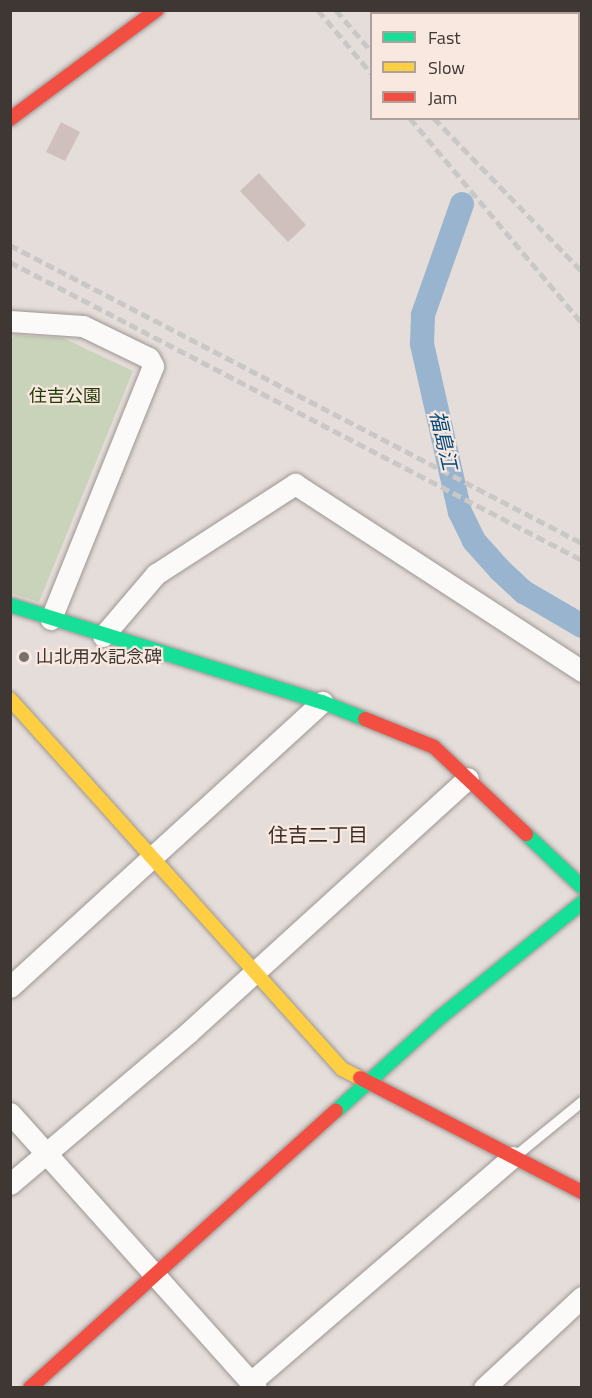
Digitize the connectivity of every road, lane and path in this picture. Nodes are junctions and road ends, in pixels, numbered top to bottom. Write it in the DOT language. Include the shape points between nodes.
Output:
graph roads {
  1 [pos="157,10"];
  2 [pos="10,119"];
  3 [pos="10,321"];
  4 [pos="10,605"];
  5 [pos="51,619"];
  6 [pos="103,636"];
  7 [pos="582,670"];
  8 [pos="322,702"];
  9 [pos="13,706"];
  10 [pos="468,778"];
  11 [pos="153,859"];
  12 [pos="582,887"];
  13 [pos="582,903"];
  14 [pos="254,974"];
  15 [pos="10,987"];
  16 [pos="368,1084"];
  17 [pos="582,1102"];
  18 [pos="10,1113"];
  19 [pos="45,1153"];
  20 [pos="513,1157"];
  21 [pos="10,1184"];
  22 [pos="582,1192"];
  23 [pos="155,1275"];
  24 [pos="582,1297"];
  25 [pos="253,1385"];
  26 [pos="30,1388"];
  27 [pos="484,1388"];
  1 -- 2 [label="street"];
  3 -- 5 [label="street" via="83,326 149,358 153,366"];
  4 -- 5 [label="street"];
  5 -- 6 [label="street"];
  6 -- 7 [label="street" via="156,574 295,484"];
  6 -- 8 [label="street"];
  8 -- 10 [label="street" via="435,747"];
  8 -- 11 [label="street"];
  9 -- 11 [label="street"];
  10 -- 12 [label="street"];
  10 -- 14 [label="street"];
  11 -- 14 [label="street"];
  11 -- 15 [label="street"];
  13 -- 16 [label="street" via="438,1019"];
  14 -- 16 [label="street" via="322,1051"];
  14 -- 19 [label="street"];
  16 -- 20 [label="street"];
  16 -- 23 [label="street"];
  17 -- 20 [label="lane"];
  18 -- 19 [label="street"];
  19 -- 21 [label="street"];
  19 -- 23 [label="street"];
  20 -- 22 [label="street"];
  20 -- 25 [label="street"];
  23 -- 25 [label="street"];
  23 -- 26 [label="street"];
  24 -- 27 [label="street"];
}
